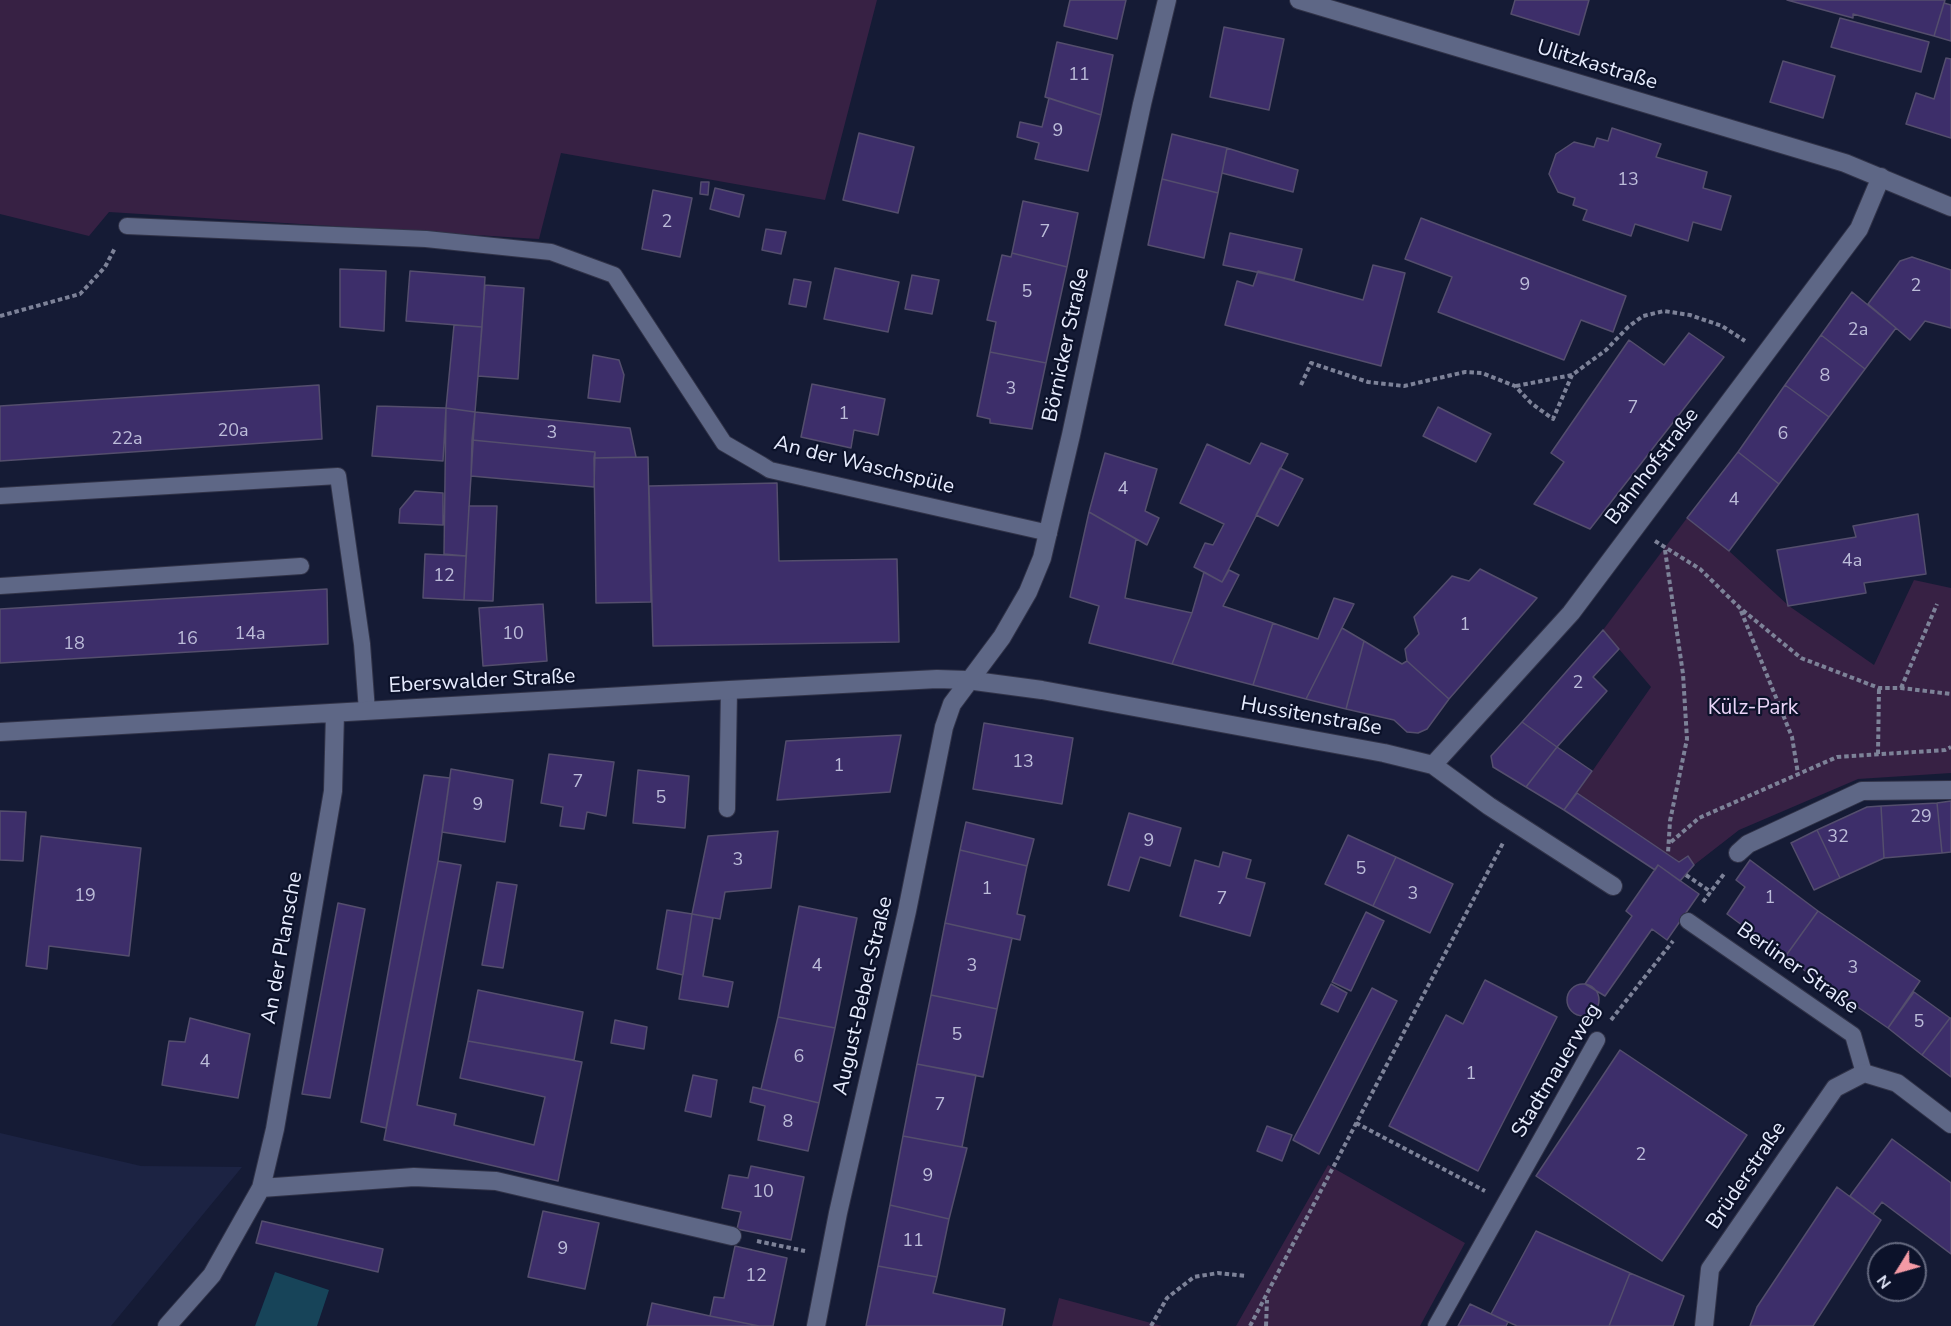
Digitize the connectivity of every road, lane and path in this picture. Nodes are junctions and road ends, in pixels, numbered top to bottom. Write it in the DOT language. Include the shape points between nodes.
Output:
graph roads {
  1 [pos="1167,0"];
  2 [pos="1299,0"];
  3 [pos="1881,177"];
  4 [pos="1951,207"];
  5 [pos="127,226"];
  6 [pos="0,316"];
  7 [pos="1767,354"];
  8 [pos="1572,375"];
  9 [pos="1301,385"];
  10 [pos="1515,386"];
  11 [pos="0,496"];
  12 [pos="1049,533"];
  13 [pos="301,566"];
  14 [pos="0,586"];
  15 [pos="1937,604"];
  16 [pos="1740,608"];
  17 [pos="968,680"];
  18 [pos="1901,687"];
  19 [pos="1879,688"];
  20 [pos="729,690"];
  21 [pos="1951,694"];
  22 [pos="367,711"];
  23 [pos="335,713"];
  24 [pos="0,732"];
  25 [pos="1951,747"];
  26 [pos="1878,754"];
  27 [pos="1433,765"];
  28 [pos="1798,774"];
  29 [pos="1951,790"];
  30 [pos="727,808"];
  31 [pos="1515,822"];
  32 [pos="1671,842"];
  33 [pos="1738,853"];
  34 [pos="1668,854"];
  35 [pos="1686,875"];
  36 [pos="1612,886"];
  37 [pos="1711,892"];
  38 [pos="1688,921"];
  39 [pos="1597,1040"];
  40 [pos="1864,1073"];
  41 [pos="1356,1123"];
  42 [pos="1951,1124"];
  43 [pos="261,1188"];
  44 [pos="1505,1202"];
  45 [pos="732,1236"];
  46 [pos="811,1252"];
  47 [pos="1246,1276"];
  48 [pos="1268,1297"];
  49 [pos="167,1326"];
  50 [pos="816,1326"];
  51 [pos="1151,1326"];
  52 [pos="1250,1326"];
  53 [pos="1266,1326"];
  54 [pos="1436,1326"];
  55 [pos="1704,1326"];
  1 -- 12 [label="street, Börnicker Straße"];
  2 -- 3 [label="street, Ulitzkastraße"];
  3 -- 4 [label="street, Ulitzkastraße"];
  3 -- 7 [label="street, Bahnhofstraße" via="1863,222"];
  5 -- 6 [label="path" via="105,267 80,294"];
  5 -- 12 [label="lane, An der Waschspüle" via="426,239 550,252 614,275 724,443 770,470"];
  7 -- 8 [label="path" via="1722,326 1664,310 1643,316"];
  7 -- 27 [label="street, Bahnhofstraße" via="1571,613"];
  8 -- 10 [label="path"];
  8 -- 10 [label="path" via="1553,419 1531,404"];
  9 -- 10 [label="path" via="1311,363 1368,382 1404,386 1474,372"];
  11 -- 22 [label="lane" via="338,476 362,644"];
  12 -- 17 [label="street, Börnicker Straße" via="1028,592 1002,637"];
  13 -- 14 [label="lane"];
  15 -- 18 [label="path"];
  16 -- 19 [label="path" via="1801,658"];
  16 -- 28 [label="path" via="1792,737"];
  16 -- 32 [label="path" via="1700,569 1665,549 1683,674 1687,739 1670,821"];
  17 -- 20 [label="street, Eberswalder Straße"];
  17 -- 27 [label="street, Hussitenstraße" via="1042,690"];
  17 -- 50 [label="street, August-Bebel-Straße" via="952,704 944,727"];
  18 -- 19 [label="path"];
  18 -- 21 [label="path"];
  19 -- 26 [label="path"];
  20 -- 22 [label="street, Eberswalder Straße"];
  20 -- 30 [label="lane"];
  22 -- 23 [label="street, Eberswalder Straße"];
  23 -- 24 [label="street, Eberswalder Straße"];
  23 -- 43 [label="street, An der Plansche" via="333,791 275,1129"];
  25 -- 26 [label="path"];
  26 -- 28 [label="path" via="1837,757"];
  27 -- 31 [label="street, Hussitenstraße"];
  28 -- 32 [label="path" via="1699,818"];
  29 -- 33 [label="street" via="1862,791 1748,844"];
  31 -- 36 [label="street, Hussitenstraße"];
  31 -- 41 [label="path"];
  32 -- 34 [label="path"];
  33 -- 37 [label="path, Stadtmauerweg"];
  35 -- 37 [label="path"];
  37 -- 38 [label="path, Stadtmauerweg"];
  38 -- 39 [label="path, Stadtmauerweg"];
  38 -- 40 [label="lane, Berliner Straße" via="1852,1035"];
  39 -- 44 [label="lane, Stadtmauerweg"];
  40 -- 42 [label="street" via="1897,1083"];
  40 -- 55 [label="street, Brüderstraße" via="1835,1088 1710,1269"];
  41 -- 44 [label="path"];
  41 -- 48 [label="path"];
  43 -- 45 [label="street" via="414,1177 496,1181"];
  43 -- 49 [label="street, An der Plansche" via="213,1275"];
  44 -- 54 [label="lane, Stadtmauerweg"];
  45 -- 46 [label="path"];
  47 -- 51 [label="path" via="1218,1273 1194,1277 1167,1298"];
  48 -- 52 [label="path"];
  48 -- 53 [label="path"];
}
